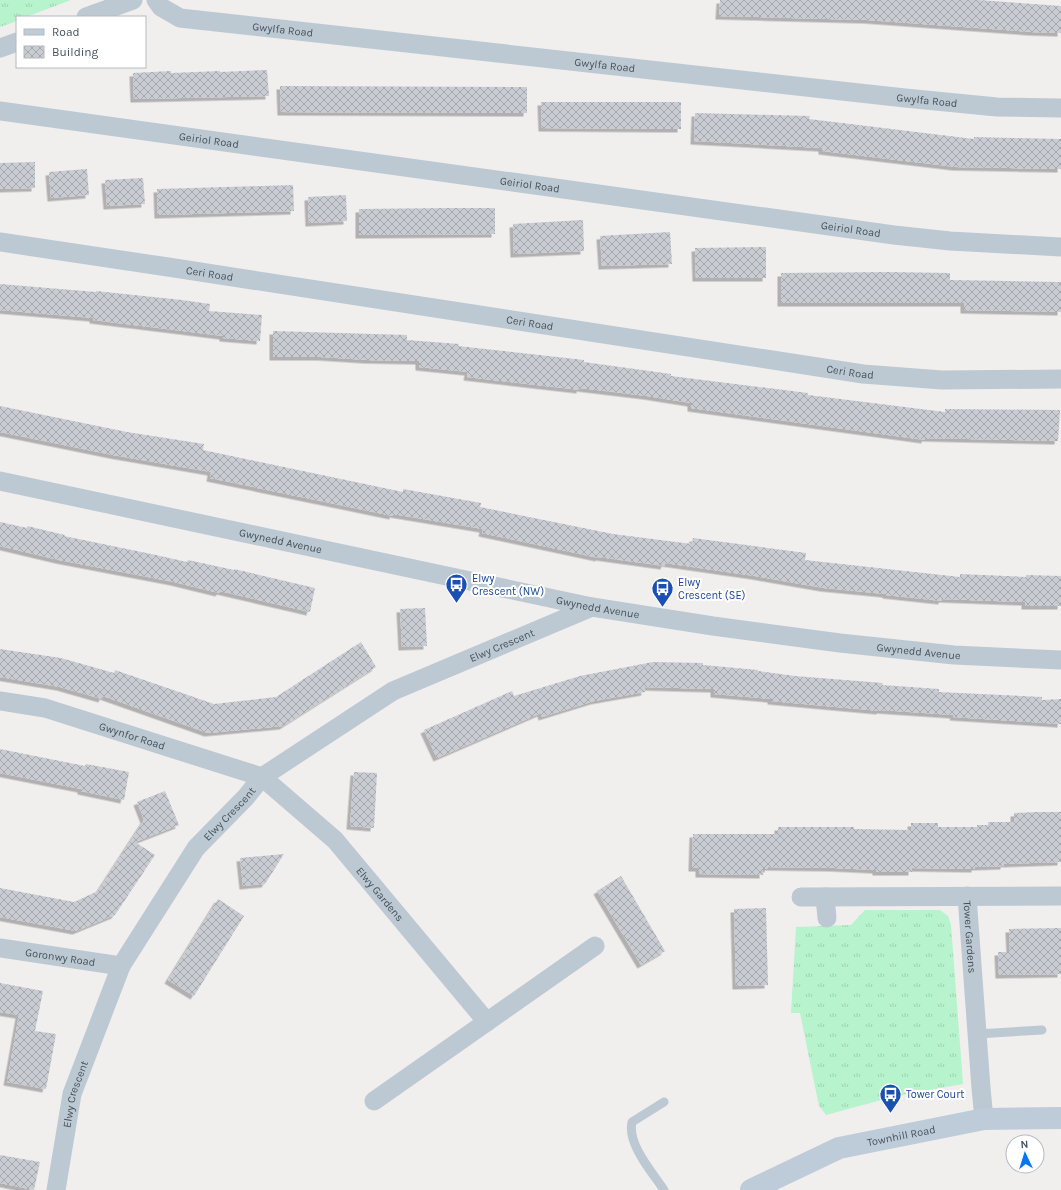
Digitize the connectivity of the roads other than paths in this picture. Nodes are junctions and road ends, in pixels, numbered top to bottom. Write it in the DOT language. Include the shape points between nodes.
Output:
graph roads {
  1 [pos="133,0"];
  2 [pos="156,0"];
  3 [pos="89,16"];
  4 [pos="16,42"];
  5 [pos="0,48"];
  6 [pos="1061,108"];
  7 [pos="0,111"];
  8 [pos="0,242"];
  9 [pos="1061,247"];
  10 [pos="1061,379"];
  11 [pos="0,481"];
  12 [pos="592,607"];
  13 [pos="1061,660"];
  14 [pos="0,701"];
  15 [pos="262,777"];
  16 [pos="967,896"];
  17 [pos="1061,896"];
  18 [pos="825,897"];
  19 [pos="801,898"];
  20 [pos="826,918"];
  21 [pos="594,946"];
  22 [pos="0,948"];
  23 [pos="121,966"];
  24 [pos="487,1022"];
  25 [pos="1042,1030"];
  26 [pos="977,1034"];
  27 [pos="374,1101"];
  28 [pos="664,1102"];
  29 [pos="1061,1118"];
  30 [pos="984,1119"];
  31 [pos="56,1190"];
  32 [pos="664,1190"];
  33 [pos="751,1190"];
  1 -- 3 [label="street"];
  2 -- 6 [label="street, Gwylfa Road" via="161,7 180,18 989,106"];
  4 -- 5 [label="street"];
  7 -- 9 [label="street, Geiriol Road" via="894,235"];
  8 -- 10 [label="street, Ceri Road" via="863,374 942,380"];
  11 -- 12 [label="street, Gwynedd Avenue"];
  12 -- 13 [label="street, Gwynedd Avenue" via="840,643 954,655"];
  12 -- 15 [label="street, Elwy Crescent" via="393,691"];
  14 -- 15 [label="street, Gwynfor Road" via="45,708"];
  15 -- 23 [label="street, Elwy Crescent" via="246,798 196,848"];
  15 -- 24 [label="street, Elwy Gardens" via="336,840"];
  16 -- 17 [label="street"];
  16 -- 18 [label="street, Tower Gardens"];
  16 -- 26 [label="street, Tower Gardens"];
  18 -- 19 [label="street, Tower Gardens"];
  18 -- 20 [label="street"];
  21 -- 24 [label="street"];
  22 -- 23 [label="street, Goronwy Road"];
  23 -- 31 [label="street, Elwy Crescent" via="72,1094"];
  24 -- 27 [label="street"];
  25 -- 26 [label="lane"];
  26 -- 30 [label="street, Tower Gardens"];
  28 -- 32 [label="lane" via="632,1122 630,1129 636,1148"];
  29 -- 30 [label="street, Townhill Road"];
  30 -- 33 [label="street, Townhill Road" via="839,1148"];
}
